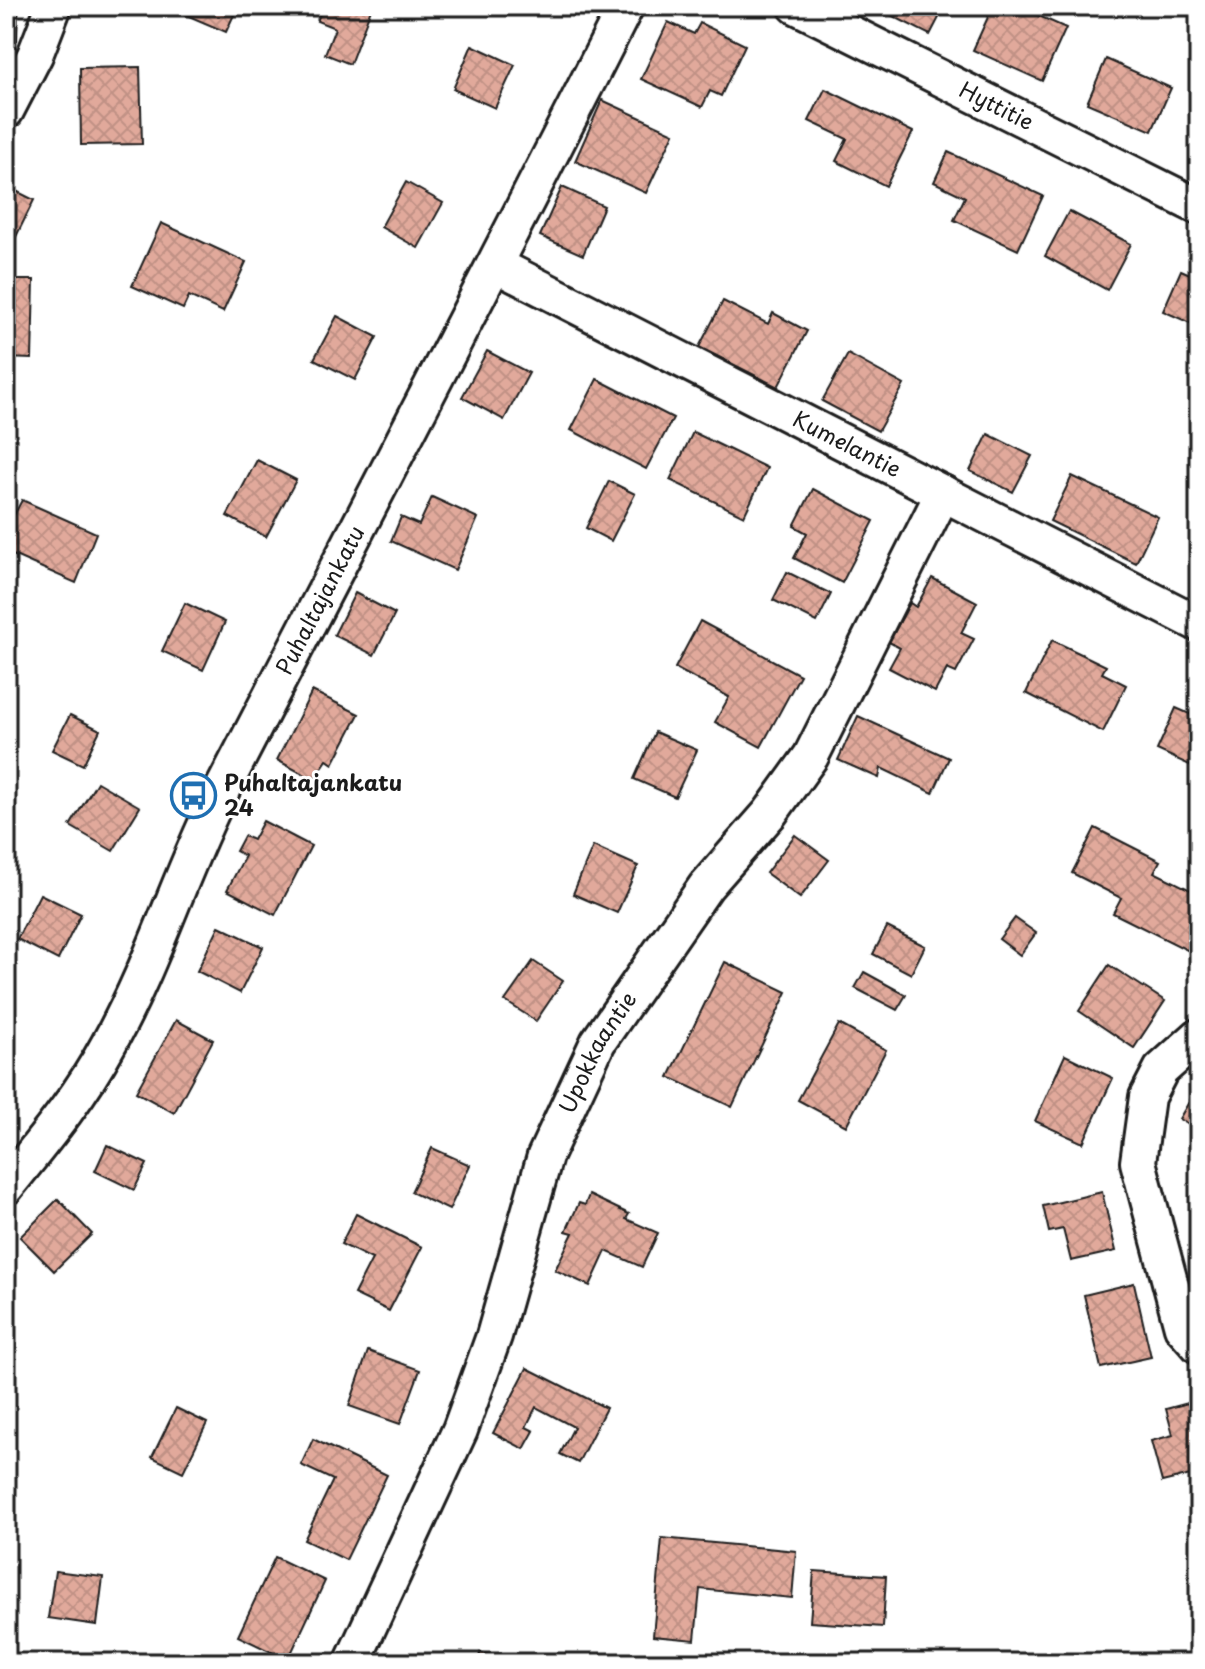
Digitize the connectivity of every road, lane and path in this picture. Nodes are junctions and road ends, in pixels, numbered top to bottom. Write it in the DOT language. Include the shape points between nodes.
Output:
graph roads {
  1 [pos="54,6"];
  2 [pos="626,6"];
  3 [pos="796,6"];
  4 [pos="6,111"];
  5 [pos="1199,207"];
  6 [pos="496,265"];
  7 [pos="943,493"];
  8 [pos="1199,624"];
  9 [pos="1199,1036"];
  10 [pos="6,1187"];
  11 [pos="1199,1346"];
  12 [pos="352,1663"];
  1 -- 4 [label="street"];
  2 -- 6 [label="street, Puhaltajankatu"];
  3 -- 5 [label="street, Hyttitie"];
  6 -- 7 [label="street, Kumelantie"];
  6 -- 10 [label="street, Puhaltajankatu" via="212,810 108,1046 62,1118"];
  7 -- 8 [label="street, Kumelantie"];
  7 -- 12 [label="street, Upokkaantie" via="811,756 706,886 598,1042 545,1156 494,1336 460,1430"];
  9 -- 11 [label="street" via="1161,1070 1147,1097 1138,1162 1182,1327"];
}
